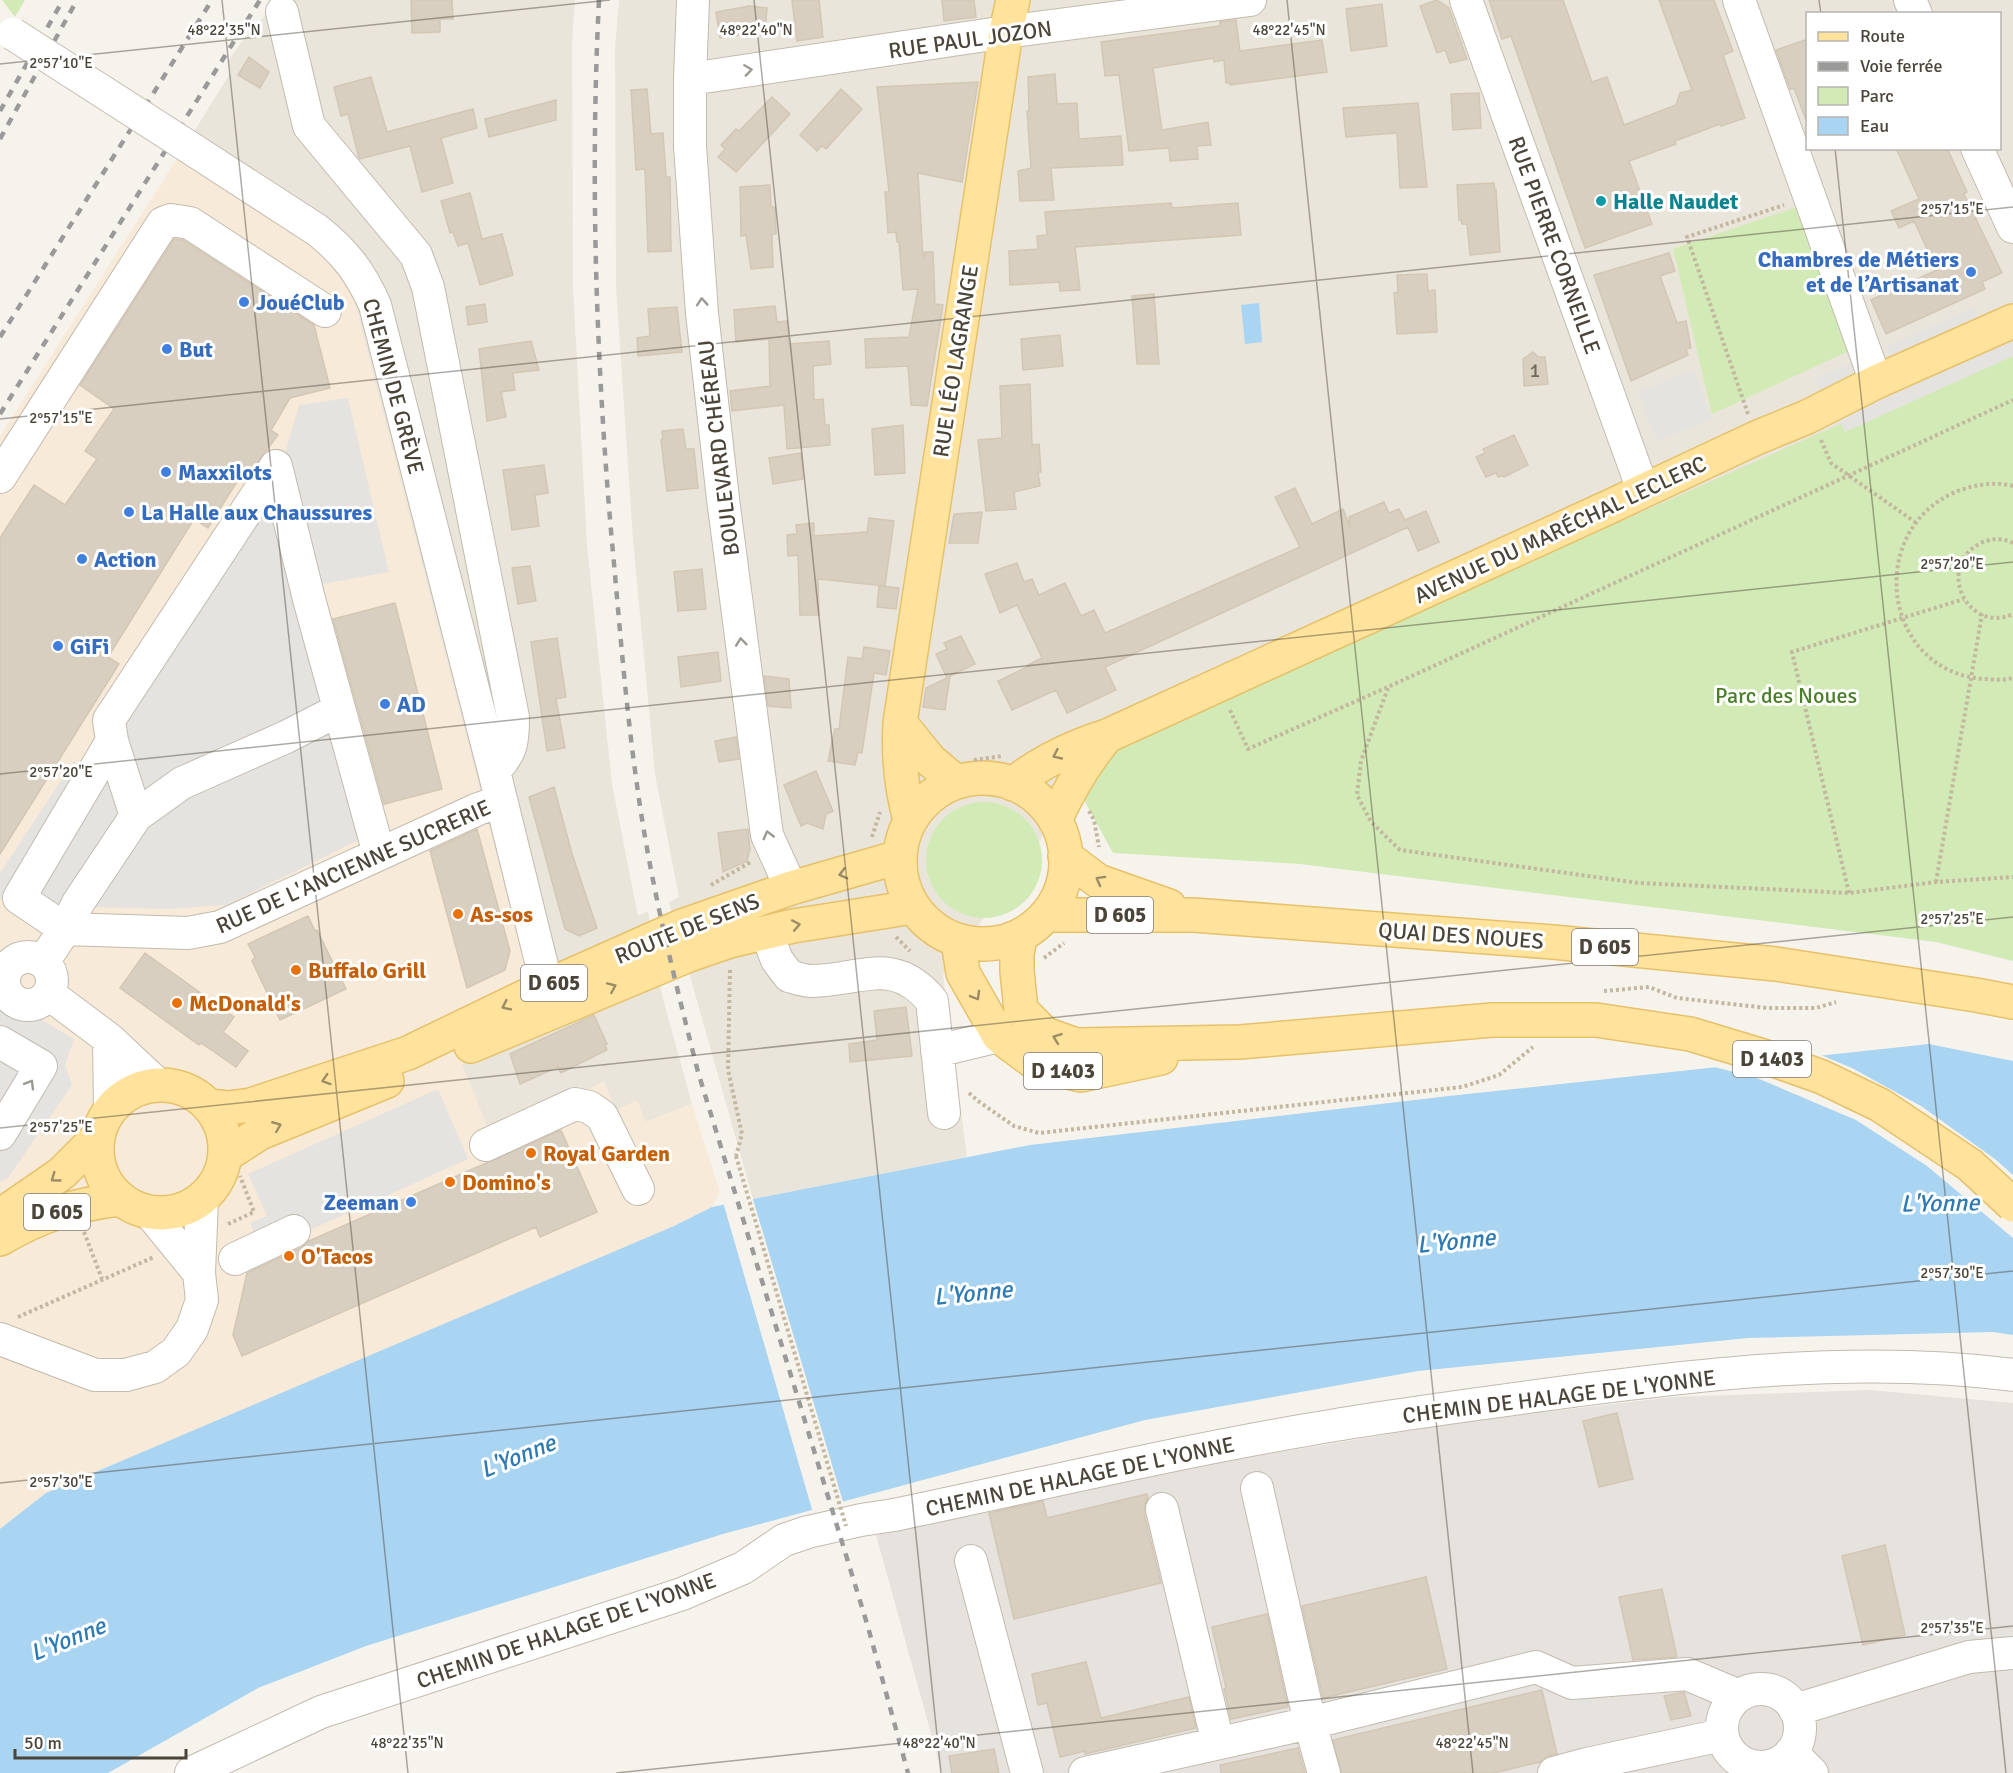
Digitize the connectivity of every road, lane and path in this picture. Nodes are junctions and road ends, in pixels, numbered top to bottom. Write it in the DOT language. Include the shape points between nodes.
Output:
graph roads {
  1 [pos="693,0"];
  2 [pos="1013,0"];
  3 [pos="1250,0"];
  4 [pos="1466,0"];
  5 [pos="1739,0"];
  6 [pos="282,12"];
  7 [pos="6,29"];
  8 [pos="1006,32"];
  9 [pos="690,79"];
  10 [pos="1978,150"];
  11 [pos="1809,197"];
  12 [pos="2013,227"];
  13 [pos="325,311"];
  14 [pos="2013,321"];
  15 [pos="1876,382"];
  16 [pos="2013,400"];
  17 [pos="1756,438"];
  18 [pos="1822,443"];
  19 [pos="1850,475"];
  20 [pos="0,477"];
  21 [pos="2013,486"];
  22 [pos="1643,490"];
  23 [pos="1915,522"];
  24 [pos="2013,543"];
  25 [pos="1964,599"];
  26 [pos="1982,614"];
  27 [pos="2013,614"];
  28 [pos="1902,618"];
  29 [pos="1971,678"];
  30 [pos="2013,678"];
  31 [pos="1218,685"];
  32 [pos="1388,687"];
  33 [pos="339,711"];
  34 [pos="900,723"];
  35 [pos="1107,736"];
  36 [pos="112,741"];
  37 [pos="1013,770"];
  38 [pos="494,771"];
  39 [pos="964,771"];
  40 [pos="501,801"];
  41 [pos="1085,804"];
  42 [pos="136,816"];
  43 [pos="910,820"];
  44 [pos="1055,820"];
  45 [pos="1100,850"];
  46 [pos="379,854"];
  47 [pos="1065,856"];
  48 [pos="899,857"];
  49 [pos="784,874"];
  50 [pos="2013,877"];
  51 [pos="1936,882"];
  52 [pos="709,887"];
  53 [pos="1849,893"];
  54 [pos="913,907"];
  55 [pos="1046,915"];
  56 [pos="1194,915"];
  57 [pos="65,928"];
  58 [pos="1071,936"];
  59 [pos="958,941"];
  60 [pos="772,947"];
  61 [pos="1028,949"];
  62 [pos="43,962"];
  63 [pos="730,962"];
  64 [pos="3,967"];
  65 [pos="1856,976"];
  66 [pos="547,986"];
  67 [pos="1595,992"];
  68 [pos="49,994"];
  69 [pos="2013,1002"];
  70 [pos="7,1013"];
  71 [pos="999,1036"];
  72 [pos="109,1039"];
  73 [pos="0,1042"];
  74 [pos="1240,1042"];
  75 [pos="1537,1043"];
  76 [pos="938,1057"];
  77 [pos="157,1084"];
  78 [pos="209,1106"];
  79 [pos="111,1109"];
  80 [pos="944,1113"];
  81 [pos="0,1134"];
  82 [pos="98,1138"];
  83 [pos="486,1145"];
  84 [pos="232,1163"];
  85 [pos="638,1189"];
  86 [pos="120,1199"];
  87 [pos="202,1200"];
  88 [pos="2013,1205"];
  89 [pos="150,1213"];
  90 [pos="0,1216"];
  91 [pos="82,1226"];
  92 [pos="224,1226"];
  93 [pos="294,1231"];
  94 [pos="0,1239"];
  95 [pos="155,1256"];
  96 [pos="235,1259"];
  97 [pos="199,1273"];
  98 [pos="102,1279"];
  99 [pos="5,1330"];
  100 [pos="2013,1375"];
  101 [pos="1257,1488"];
  102 [pos="1162,1509"];
  103 [pos="846,1526"];
  104 [pos="971,1561"];
  105 [pos="2013,1653"];
  106 [pos="1739,1696"];
  107 [pos="1796,1710"];
  108 [pos="1310,1723"];
  109 [pos="1722,1735"];
  110 [pos="1218,1743"];
  111 [pos="1802,1763"];
  112 [pos="1588,1769"];
  113 [pos="1750,1770"];
  114 [pos="191,1773"];
  115 [pos="1027,1773"];
  116 [pos="1086,1773"];
  117 [pos="1323,1773"];
  118 [pos="1554,1773"];
  1 -- 9 [label="street, BOULEVARD CHÉREAU"];
  2 -- 8 [label="main road, RUE LÉO LAGRANGE"];
  3 -- 8 [label="street, RUE PAUL JOZON"];
  4 -- 22 [label="street, RUE PIERRE CORNEILLE"];
  5 -- 11 [label="street"];
  6 -- 38 [label="street, CHEMIN DE GRÈVE" via="309,126 416,255 428,286 513,717 511,749"];
  7 -- 38 [label="street, CHEMIN DE GRÈVE, bridge" via="317,230 334,243 363,279 382,330"];
  9 -- 8 [label="street, RUE PAUL JOZON, one-way"];
  8 -- 34 [label="main road, RUE LÉO LAGRANGE"];
  49 -- 9 [label="street, BOULEVARD CHÉREAU, one-way" via="767,835 723,499 702,313 690,146"];
  10 -- 12 [label="street"];
  11 -- 15 [label="street"];
  11 -- 17 [label="path" via="1687,237"];
  13 -- 20 [label="street" via="190,223 163,223"];
  14 -- 15 [label="main road, AVENUE DU MARÉCHAL LECLERC"];
  15 -- 17 [label="main road, AVENUE DU MARÉCHAL LECLERC"];
  16 -- 19 [label="path"];
  17 -- 22 [label="main road, AVENUE DU MARÉCHAL LECLERC"];
  18 -- 19 [label="path" via="1832,463"];
  19 -- 23 [label="path"];
  19 -- 32 [label="path"];
  21 -- 23 [label="path" via="1970,486 1939,499"];
  22 -- 31 [label="main road, AVENUE DU MARÉCHAL LECLERC"];
  23 -- 28 [label="path" via="1900,552 1895,585"];
  24 -- 25 [label="path" via="1985,541 1966,554 1958,577"];
  25 -- 26 [label="path"];
  25 -- 28 [label="path"];
  26 -- 27 [label="path" via="1995,618"];
  26 -- 29 [label="path"];
  28 -- 29 [label="path" via="1930,658"];
  28 -- 53 [label="path" via="1792,652"];
  29 -- 30 [label="path"];
  29 -- 51 [label="path"];
  31 -- 32 [label="path" via="1248,749"];
  31 -- 35 [label="main road, AVENUE DU MARÉCHAL LECLERC"];
  32 -- 53 [label="path" via="1361,761 1357,795 1371,822 1400,850 1639,883"];
  33 -- 36 [label="street" via="276,466 110,720"];
  33 -- 42 [label="street" via="182,783"];
  33 -- 46 [label="street"];
  34 -- 39 [label="main road" via="930,760"];
  34 -- 43 [label="main road, RUE LÉO LAGRANGE" via="898,756"];
  35 -- 37 [label="main road, AVENUE DU MARÉCHAL LECLERC, one-way"];
  35 -- 44 [label="main road" via="1072,784"];
  36 -- 42 [label="street"];
  36 -- 57 [label="street" via="19,898"];
  37 -- 39 [label="main road" via="994,779 975,778"];
  37 -- 39 [label="path" via="992,757"];
  37 -- 44 [label="main road"];
  38 -- 40 [label="street, CHEMIN DE GRÈVE"];
  39 -- 43 [label="main road" via="922,804"];
  40 -- 46 [label="street, RUE DE L'ANCIENNE SUCRERIE"];
  40 -- 66 [label="street, CHEMIN DE GRÈVE"];
  41 -- 45 [label="path" via="1094,820"];
  42 -- 57 [label="street"];
  43 -- 48 [label="main road"];
  44 -- 47 [label="main road"];
  46 -- 57 [label="street, RUE DE L'ANCIENNE SUCRERIE" via="220,927 188,933"];
  47 -- 55 [label="main road" via="1064,877"];
  56 -- 47 [label="main road, D 605, one-way" via="1098,881"];
  48 -- 49 [label="main road, ROUTE DE SENS / D 605, one-way"];
  48 -- 54 [label="main road" via="902,883"];
  49 -- 52 [label="path" via="756,860"];
  49 -- 66 [label="main road, ROUTE DE SENS / D 605" via="682,926"];
  50 -- 51 [label="path"];
  51 -- 53 [label="path"];
  54 -- 59 [label="main road" via="932,928"];
  84 -- 54 [label="main road, ROUTE DE SENS / D 605, one-way" via="260,1133 699,951 793,926"];
  55 -- 56 [label="main road, D 605"];
  55 -- 61 [label="main road" via="1034,927"];
  56 -- 65 [label="main road, QUAI DES NOUES / D 605" via="1553,942 1776,964"];
  57 -- 62 [label="street"];
  58 -- 61 [label="path" via="1054,951"];
  59 -- 61 [label="main road"];
  59 -- 71 [label="main road, D 1403, one-way" via="963,973"];
  60 -- 76 [label="street" via="789,976 810,981 887,973 920,987 932,1001"];
  74 -- 61 [label="main road, D 1403, one-way" via="1076,1046 1045,1034 1021,1010 1017,955"];
  62 -- 64 [label="street" via="30,956"];
  62 -- 68 [label="street" via="51,973"];
  63 -- 103 [label="path, bridge" via="728,1070 741,1134 736,1156"];
  64 -- 70 [label="street"];
  65 -- 67 [label="path" via="1851,993 1816,1008 1767,1008 1677,998 1649,987"];
  65 -- 69 [label="main road, QUAI DES NOUES / D 605"];
  66 -- 78 [label="main road, ROUTE DE SENS / D 605, one-way" via="408,1053 251,1105"];
  68 -- 70 [label="street" via="37,1004"];
  68 -- 72 [label="street"];
  71 -- 74 [label="main road, D 1403" via="1038,1065 1082,1075"];
  71 -- 76 [label="street"];
  72 -- 77 [label="street"];
  72 -- 79 [label="street"];
  81 -- 73 [label="street, one-way" via="41,1066"];
  74 -- 88 [label="main road, D 1403, bridge" via="1492,1020 1596,1020 1690,1034 1822,1077 1880,1105 1970,1165"];
  75 -- 76 [label="path" via="1499,1075 1462,1087 1038,1133 1014,1126 978,1101"];
  76 -- 80 [label="street"];
  77 -- 78 [label="main road" via="177,1086"];
  77 -- 79 [label="main road" via="123,1096"];
  78 -- 84 [label="main road" via="219,1120"];
  79 -- 82 [label="main road"];
  82 -- 86 [label="main road" via="100,1172"];
  82 -- 90 [label="main road, D 605, one-way" via="62,1173"];
  83 -- 85 [label="street" via="575,1104 590,1107 602,1116"];
  84 -- 87 [label="main road"];
  84 -- 92 [label="path" via="254,1212"];
  86 -- 89 [label="main road"];
  86 -- 94 [label="main road, D 605" via="75,1206 35,1220"];
  87 -- 89 [label="main road" via="168,1214"];
  87 -- 97 [label="street"];
  89 -- 97 [label="street"];
  91 -- 98 [label="path"];
  93 -- 96 [label="street"];
  95 -- 98 [label="path"];
  97 -- 99 [label="street" via="201,1300 192,1329 176,1352 155,1367 126,1376 95,1376"];
  98 -- 99 [label="path"];
  100 -- 114 [label="street, CHEMIN DE HALAGE DE L'YONNE" via="1818,1366 1647,1381 1307,1430 861,1520 784,1540 743,1568 682,1594 321,1712"];
  101 -- 108 [label="street"];
  102 -- 110 [label="street"];
  104 -- 115 [label="street"];
  105 -- 107 [label="street" via="1968,1657"];
  106 -- 107 [label="street" via="1749,1691 1771,1690"];
  106 -- 108 [label="street" via="1687,1674 1572,1683 1536,1667"];
  106 -- 109 [label="street" via="1725,1713"];
  107 -- 111 [label="street"];
  108 -- 110 [label="street"];
  108 -- 117 [label="street"];
  109 -- 112 [label="street"];
  109 -- 113 [label="street" via="1733,1755"];
  110 -- 116 [label="street"];
  111 -- 113 [label="street" via="1783,1760"];
  112 -- 118 [label="street"];
}
